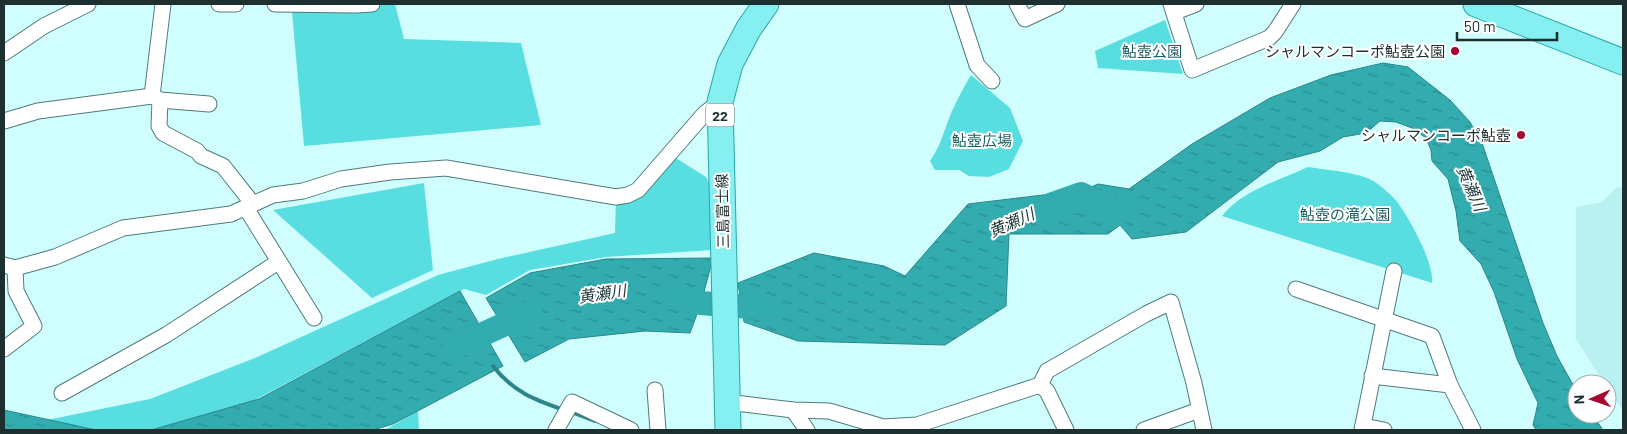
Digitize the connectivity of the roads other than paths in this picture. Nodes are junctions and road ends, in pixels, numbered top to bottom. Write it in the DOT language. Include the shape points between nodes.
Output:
graph roads {
  1 [pos="88,4"];
  2 [pos="163,4"];
  3 [pos="219,4"];
  4 [pos="236,4"];
  5 [pos="275,4"];
  6 [pos="372,4"];
  7 [pos="766,4"];
  8 [pos="957,4"];
  9 [pos="1017,4"];
  10 [pos="1057,4"];
  11 [pos="1196,4"];
  12 [pos="1293,4"];
  13 [pos="1476,4"];
  14 [pos="1173,8"];
  15 [pos="4,53"];
  16 [pos="1623,62"];
  17 [pos="992,80"];
  18 [pos="156,98"];
  19 [pos="720,102"];
  20 [pos="209,104"];
  21 [pos="4,121"];
  22 [pos="249,206"];
  23 [pos="278,262"];
  24 [pos="9,267"];
  25 [pos="1394,271"];
  26 [pos="1296,289"];
  27 [pos="314,318"];
  28 [pos="1384,320"];
  29 [pos="4,349"];
  30 [pos="1372,376"];
  31 [pos="1450,384"];
  32 [pos="1040,385"];
  33 [pos="655,390"];
  34 [pos="726,390"];
  35 [pos="62,393"];
  36 [pos="793,410"];
  37 [pos="1199,410"];
  38 [pos="559,425"];
  39 [pos="1362,428"];
  40 [pos="631,430"];
  41 [pos="658,430"];
  42 [pos="728,430"];
  43 [pos="806,430"];
  44 [pos="1066,430"];
  45 [pos="1144,430"];
  46 [pos="1204,430"];
  47 [pos="1384,430"];
  48 [pos="1473,430"];
  1 -- 15 [label="street" via="44,26"];
  2 -- 18 [label="street"];
  3 -- 4 [label="street"];
  5 -- 6 [label="street"];
  7 -- 19 [label="main road, 三島富士線 / 22" via="730,64"];
  8 -- 17 [label="street" via="977,65"];
  9 -- 10 [label="street" via="1025,19"];
  11 -- 14 [label="street"];
  12 -- 14 [label="street" via="1269,38 1192,70"];
  13 -- 16 [label="main road"];
  18 -- 20 [label="street"];
  18 -- 21 [label="street" via="38,111"];
  18 -- 22 [label="street" via="159,126 163,133 222,166"];
  19 -- 22 [label="street" via="705,113 638,190 628,195 616,197 446,168 341,179 303,191 273,195"];
  19 -- 34 [label="main road, 三島富士線 / 22"];
  22 -- 23 [label="street"];
  22 -- 24 [label="street" via="231,214 123,228 55,258"];
  23 -- 27 [label="street"];
  23 -- 35 [label="street" via="166,334"];
  24 -- 29 [label="street" via="16,291 34,326"];
  25 -- 28 [label="street"];
  26 -- 28 [label="street"];
  28 -- 30 [label="street"];
  28 -- 31 [label="street" via="1432,336"];
  30 -- 31 [label="street"];
  30 -- 39 [label="street"];
  31 -- 48 [label="street"];
  32 -- 36 [label="street" via="917,424 882,427 829,411"];
  32 -- 37 [label="street" via="1047,371 1171,302"];
  32 -- 44 [label="street" via="1047,391"];
  33 -- 41 [label="street"];
  34 -- 36 [label="street"];
  34 -- 42 [label="main road, 三島富士線 / 22"];
  36 -- 43 [label="street"];
  37 -- 45 [label="street"];
  37 -- 46 [label="street"];
  38 -- 40 [label="street" via="572,402"];
  39 -- 47 [label="street"];
}
